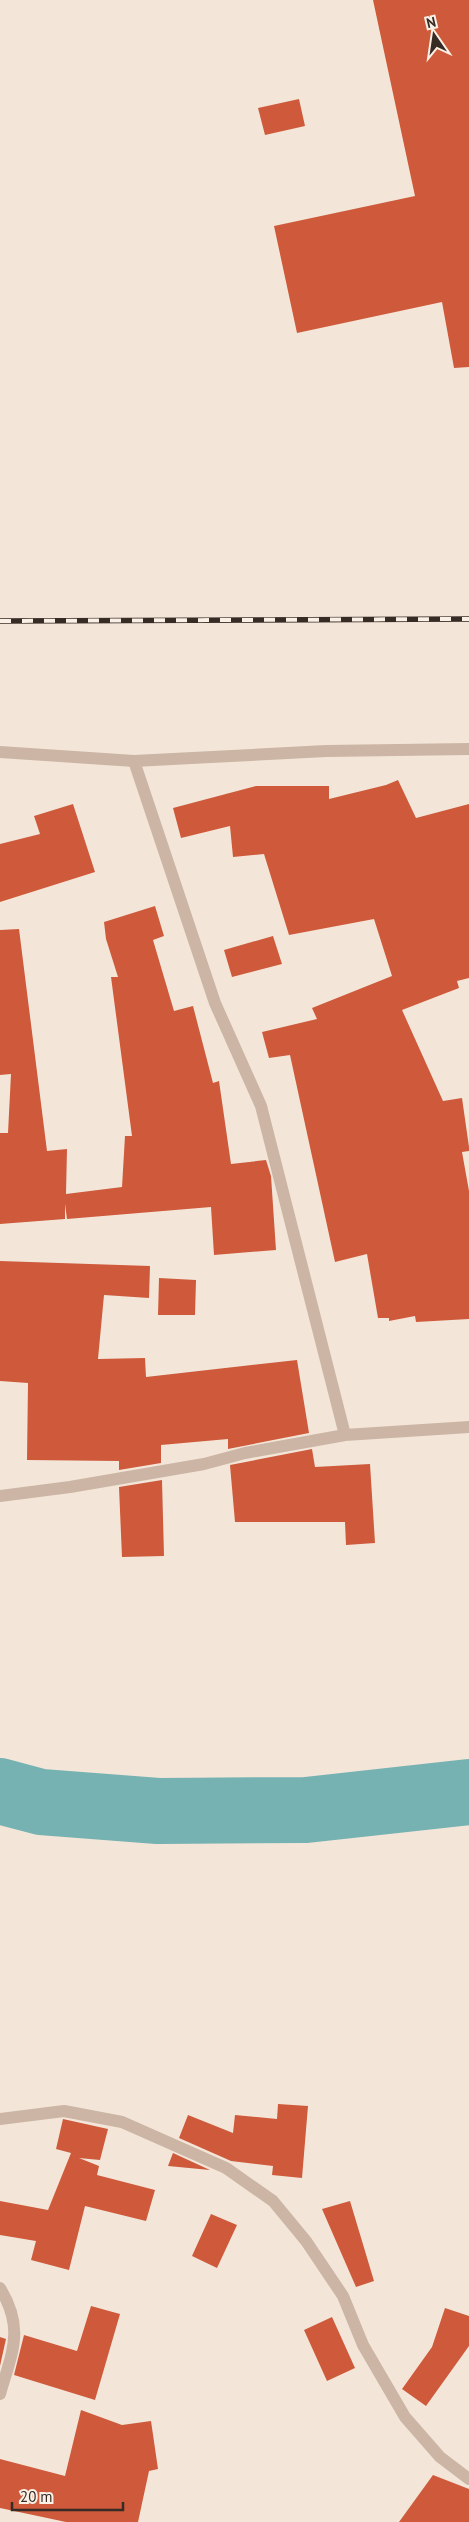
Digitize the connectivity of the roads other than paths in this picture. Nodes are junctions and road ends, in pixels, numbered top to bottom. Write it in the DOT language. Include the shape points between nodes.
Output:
graph roads {
  1 [pos="469,749"];
  2 [pos="0,752"];
  3 [pos="134,762"];
  4 [pos="469,1427"];
  5 [pos="345,1435"];
  6 [pos="0,1496"];
  7 [pos="0,2119"];
  8 [pos="0,2288"];
  9 [pos="0,2394"];
  10 [pos="469,2479"];
  1 -- 3 [label="street" via="326,751"];
  2 -- 3 [label="street"];
  3 -- 5 [label="street" via="214,1002 260,1106"];
  4 -- 5 [label="street"];
  5 -- 6 [label="street" via="204,1464"];
  7 -- 10 [label="street" via="64,2111 122,2122 226,2168 273,2201 306,2241 343,2296 363,2345 405,2417 440,2457"];
  8 -- 9 [label="street" via="10,2304 15,2326 13,2348"];
}
